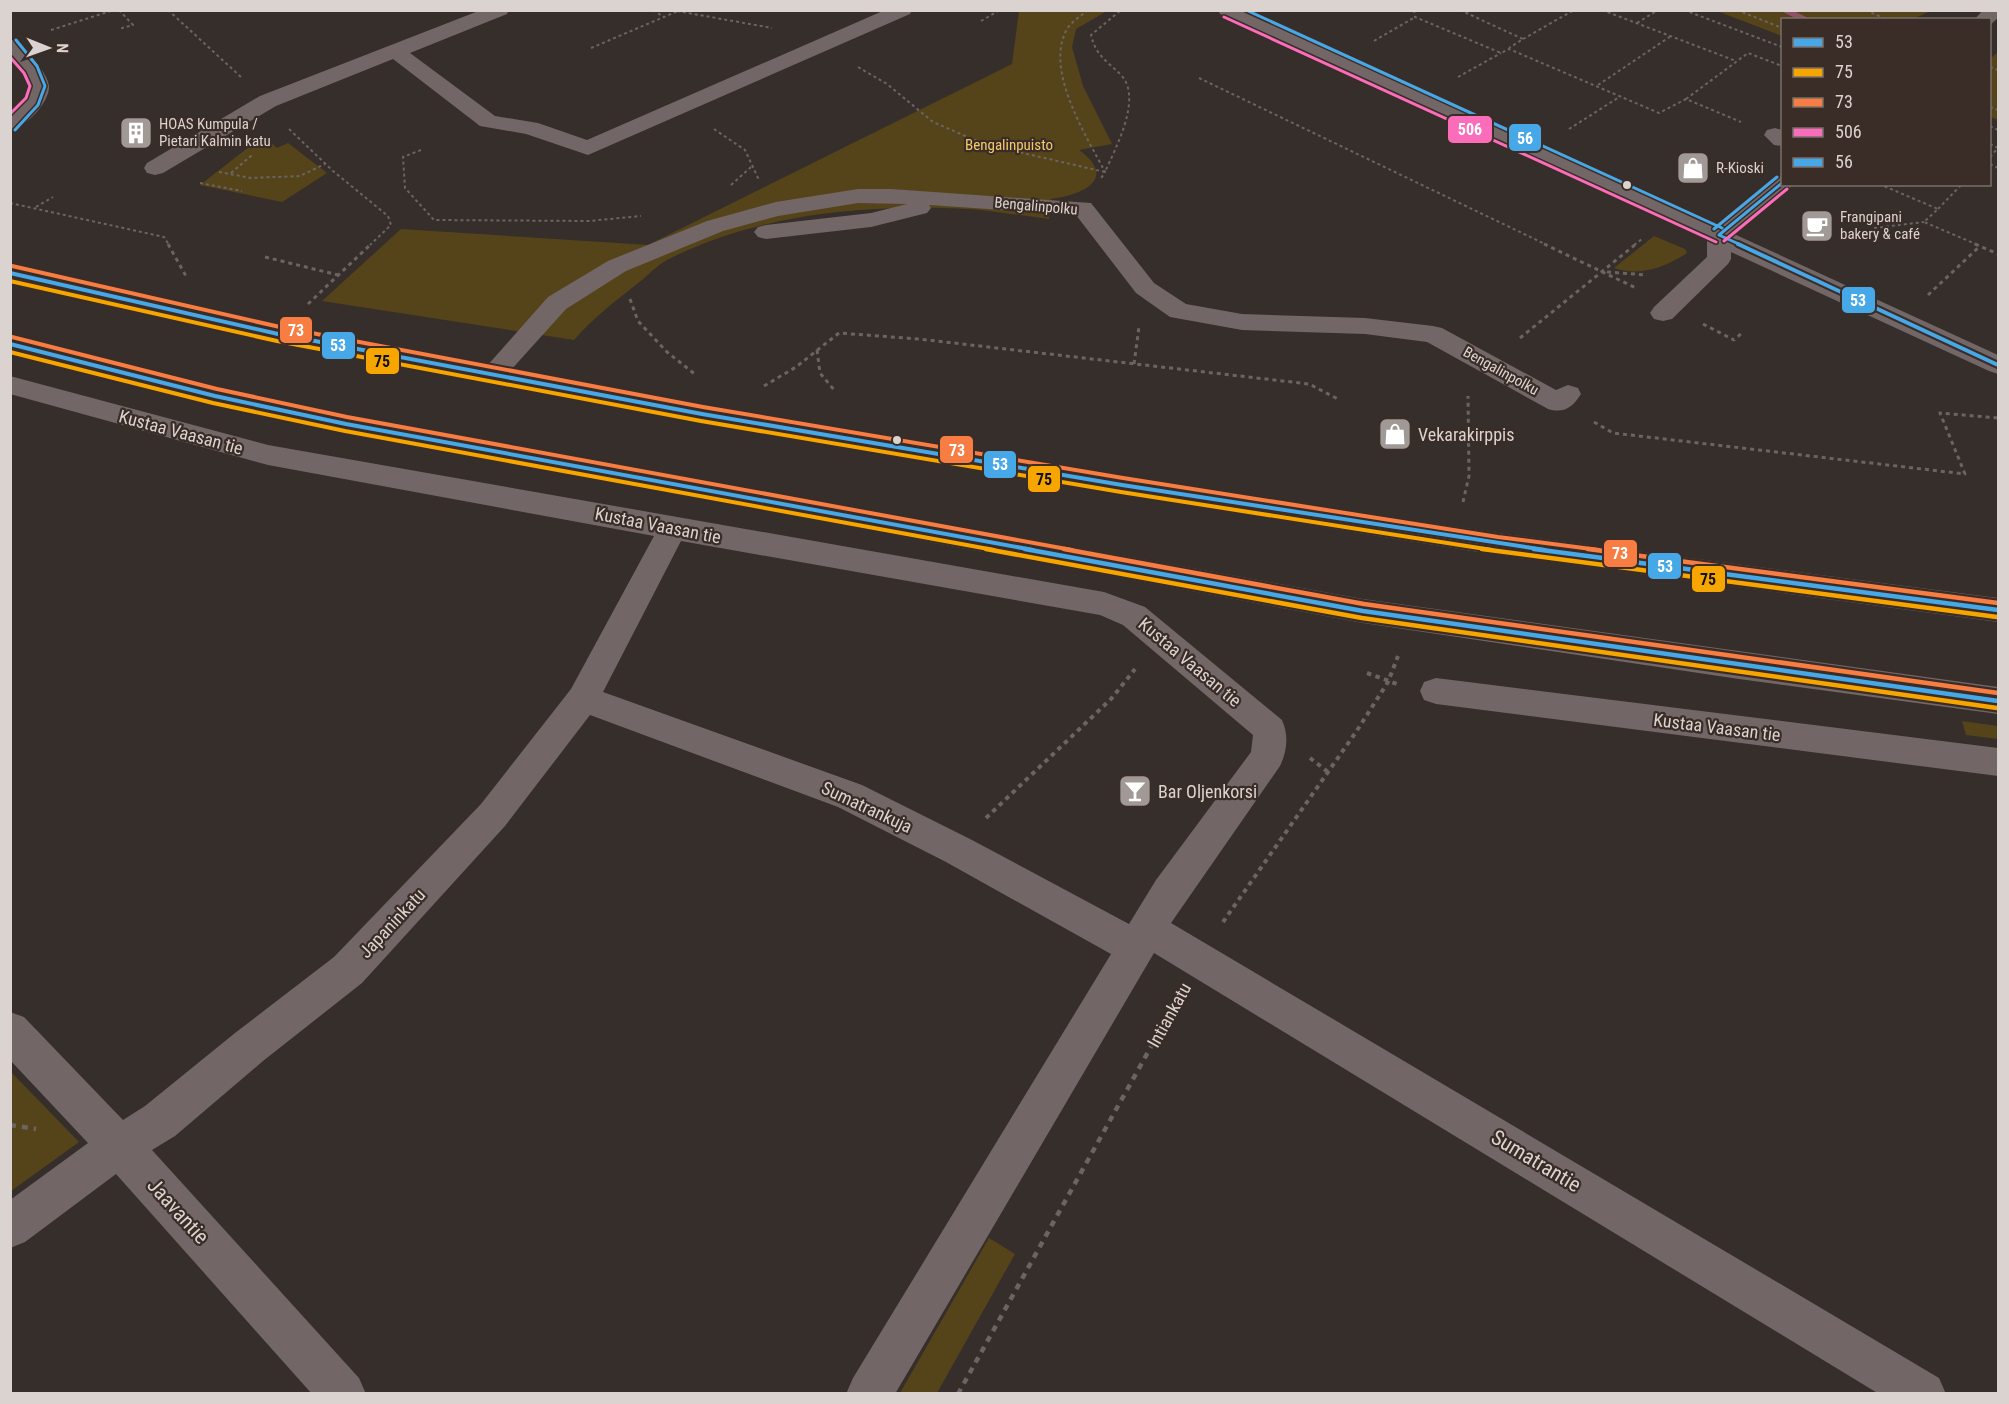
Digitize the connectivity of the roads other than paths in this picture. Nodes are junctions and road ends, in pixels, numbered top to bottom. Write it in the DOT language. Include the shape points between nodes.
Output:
graph roads {
  1 [pos="500,10"];
  2 [pos="903,10"];
  3 [pos="1227,10"];
  4 [pos="10,45"];
  5 [pos="403,49"];
  6 [pos="10,125"];
  7 [pos="155,168"];
  8 [pos="1781,184"];
  9 [pos="950,200"];
  10 [pos="1719,235"];
  11 [pos="626,261"];
  12 [pos="10,273"];
  13 [pos="1662,313"];
  14 [pos="10,344"];
  15 [pos="1998,365"];
  16 [pos="491,376"];
  17 [pos="10,385"];
  18 [pos="1563,398"];
  19 [pos="673,528"];
  20 [pos="1998,610"];
  21 [pos="1436,690"];
  22 [pos="583,699"];
  23 [pos="1998,701"];
  24 [pos="1998,762"];
  25 [pos="1142,938"];
  26 [pos="10,1030"];
  27 [pos="120,1146"];
  28 [pos="10,1227"];
  29 [pos="342,1394"];
  30 [pos="869,1394"];
  31 [pos="1923,1394"];
  1 -- 5 [label="street"];
  2 -- 5 [label="street" via="588,148 530,128 488,121"];
  3 -- 10 [label="street"];
  4 -- 6 [label="street" via="37,76 39,87 37,97"];
  5 -- 7 [label="street" via="268,101"];
  8 -- 10 [label="street"];
  9 -- 11 [label="street" via="871,220 759,233 668,259"];
  9 -- 11 [label="street, Bengalinpolku" via="858,196 818,201 776,209 675,240"];
  9 -- 18 [label="street, Bengalinpolku" via="1083,208 1144,288 1179,311 1242,322 1365,326 1433,334"];
  10 -- 13 [label="street" via="1719,259"];
  10 -- 15 [label="street"];
  11 -- 16 [label="street, Bengalinpolku" via="557,303"];
  12 -- 16 [label="main road" via="278,334"];
  14 -- 23 [label="main road" via="215,396 346,424 1363,611"];
  16 -- 20 [label="main road" via="1099,481 1497,544"];
  17 -- 19 [label="street, Kustaa Vaasan tie" via="268,454"];
  19 -- 22 [label="street, Japaninkatu"];
  19 -- 25 [label="street, Kustaa Vaasan tie" via="1104,604 1134,616 1270,730 1268,756 1169,892"];
  21 -- 24 [label="street, Kustaa Vaasan tie"];
  22 -- 25 [label="street, Sumatrankuja" via="850,796"];
  22 -- 27 [label="street, Japaninkatu" via="494,815 348,970 160,1121"];
  25 -- 30 [label="street"];
  25 -- 31 [label="street, Sumatrantie" via="1200,959"];
  26 -- 27 [label="street, Jaavantie"];
  27 -- 28 [label="street, Japaninkatu"];
  27 -- 29 [label="street, Jaavantie"];
}
